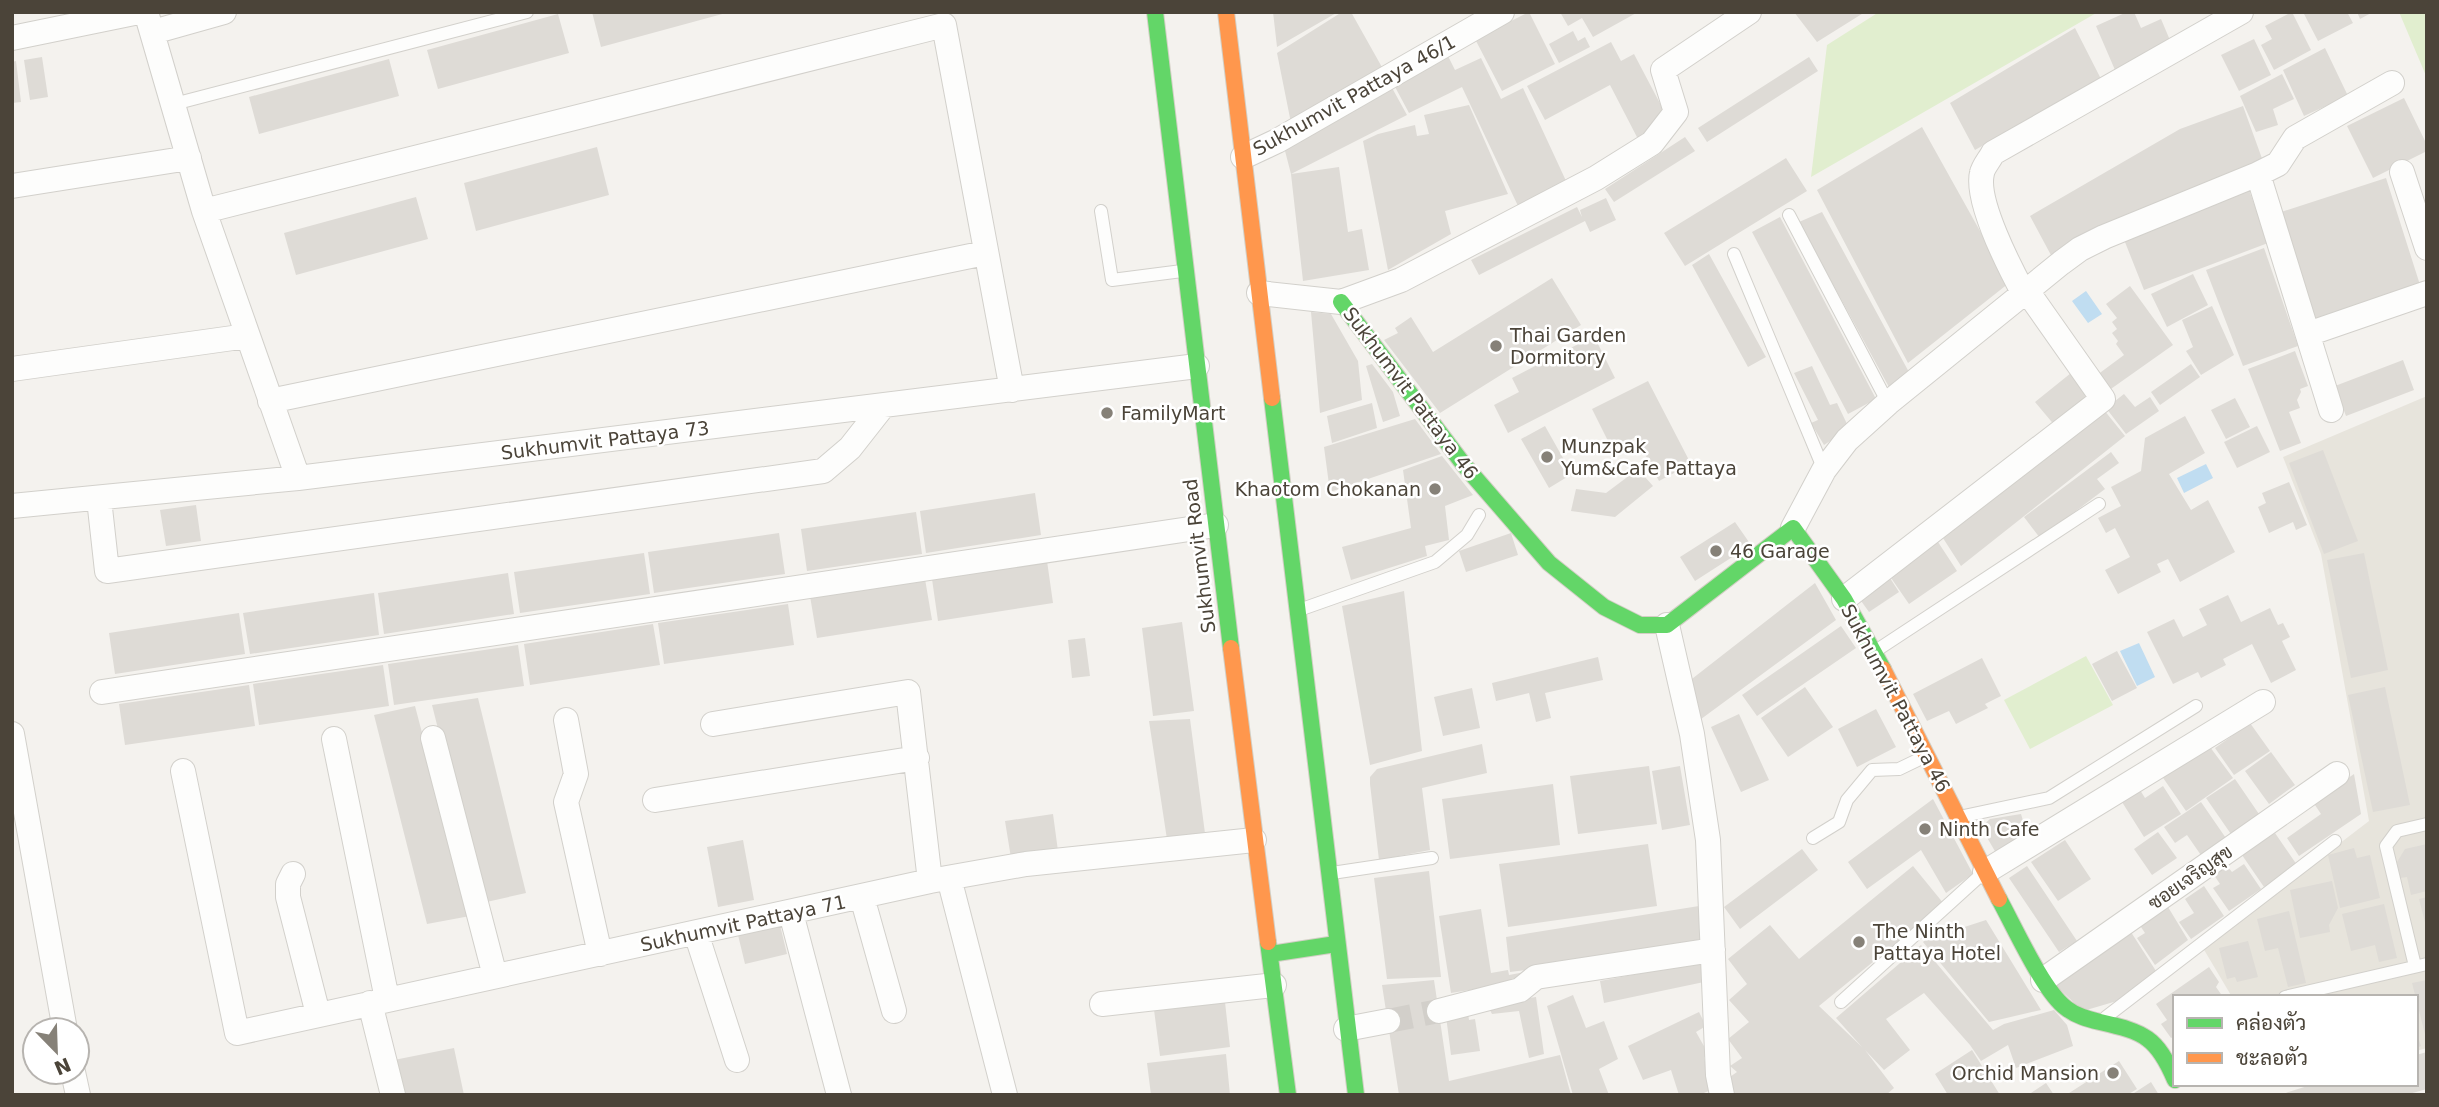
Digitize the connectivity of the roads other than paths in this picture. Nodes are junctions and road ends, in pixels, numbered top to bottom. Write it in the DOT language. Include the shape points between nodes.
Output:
graph roads {
  1 [pos="224,12"];
  2 [pos="527,12"];
  3 [pos="1155,12"];
  4 [pos="1226,12"];
  5 [pos="1502,12"];
  6 [pos="1749,12"];
  7 [pos="2241,12"];
  8 [pos="146,19"];
  9 [pos="12,38"];
  10 [pos="2392,83"];
  11 [pos="174,103"];
  12 [pos="1243,157"];
  13 [pos="189,158"];
  14 [pos="2402,172"];
  15 [pos="2258,174"];
  16 [pos="12,186"];
  17 [pos="204,211"];
  18 [pos="1101,211"];
  19 [pos="1789,215"];
  20 [pos="2427,247"];
  21 [pos="985,253"];
  22 [pos="1734,254"];
  23 [pos="1186,270"];
  24 [pos="2025,292"];
  25 [pos="1259,293"];
  26 [pos="2427,293"];
  27 [pos="1341,302"];
  28 [pos="2308,334"];
  29 [pos="247,335"];
  30 [pos="1197,366"];
  31 [pos="12,369"];
  32 [pos="1012,390"];
  33 [pos="270,401"];
  34 [pos="1888,402"];
  35 [pos="883,406"];
  36 [pos="2331,410"];
  37 [pos="1824,470"];
  38 [pos="298,478"];
  39 [pos="99,499"];
  40 [pos="2099,504"];
  41 [pos="12,506"];
  42 [pos="1479,515"];
  43 [pos="1216,525"];
  44 [pos="1793,528"];
  45 [pos="1844,599"];
  46 [pos="1296,611"];
  47 [pos="1667,625"];
  48 [pos="1874,651"];
  49 [pos="102,692"];
  50 [pos="2263,702"];
  51 [pos="2196,706"];
  52 [pos="566,720"];
  53 [pos="713,724"];
  54 [pos="12,734"];
  55 [pos="433,738"];
  56 [pos="334,739"];
  57 [pos="1926,756"];
  58 [pos="917,758"];
  59 [pos="184,771"];
  60 [pos="2337,774"];
  61 [pos="655,800"];
  62 [pos="1958,817"];
  63 [pos="2427,824"];
  64 [pos="1814,838"];
  65 [pos="1254,840"];
  66 [pos="2335,841"];
  67 [pos="1432,858"];
  68 [pos="1985,872"];
  69 [pos="1328,873"];
  70 [pos="293,874"];
  71 [pos="940,879"];
  72 [pos="862,897"];
  73 [pos="791,913"];
  74 [pos="696,933"];
  75 [pos="1336,944"];
  76 [pos="1713,950"];
  77 [pos="600,954"];
  78 [pos="1270,954"];
  79 [pos="2421,965"];
  80 [pos="495,976"];
  81 [pos="2043,980"];
  82 [pos="1275,985"];
  83 [pos="2294,995"];
  84 [pos="378,1001"];
  85 [pos="1841,1002"];
  86 [pos="1102,1004"];
  87 [pos="894,1011"];
  88 [pos="1439,1011"];
  89 [pos="318,1014"];
  90 [pos="62,1016"];
  91 [pos="1388,1021"];
  92 [pos="2100,1021"];
  93 [pos="1346,1029"];
  94 [pos="2170,1054"];
  95 [pos="737,1060"];
  96 [pos="393,1095"];
  97 [pos="839,1095"];
  98 [pos="1005,1095"];
  99 [pos="1288,1095"];
  100 [pos="1356,1095"];
  101 [pos="1722,1095"];
  1 -- 8 [label="street"];
  2 -- 11 [label="lane"];
  3 -- 23 [label="main road, Sukhumvit Road"];
  4 -- 12 [label="main road"];
  5 -- 12 [label="street, Sukhumvit Pattaya 46/1"];
  6 -- 27 [label="street, Sukhumvit Pattaya 46" via="1663,70 1676,112 1652,143 1596,178 1401,280"];
  7 -- 24 [label="street" via="1993,153 1982,172 1982,195 2007,262"];
  8 -- 9 [label="street"];
  8 -- 11 [label="street"];
  10 -- 15 [label="street" via="2295,138 2281,161"];
  11 -- 13 [label="street"];
  12 -- 25 [label="main road"];
  13 -- 16 [label="street"];
  13 -- 17 [label="street"];
  14 -- 20 [label="street"];
  15 -- 24 [label="street" via="2080,249"];
  15 -- 28 [label="street"];
  17 -- 21 [label="street" via="944,25"];
  17 -- 29 [label="street"];
  18 -- 23 [label="lane" via="1112,280"];
  19 -- 34 [label="lane"];
  21 -- 32 [label="street"];
  21 -- 33 [label="street"];
  22 -- 37 [label="lane"];
  23 -- 30 [label="main road, Sukhumvit Road"];
  24 -- 34 [label="street"];
  24 -- 45 [label="street" via="2103,399"];
  25 -- 27 [label="street, Sukhumvit Pattaya 46"];
  25 -- 46 [label="main road"];
  26 -- 28 [label="street"];
  27 -- 47 [label="main road, Sukhumvit Pattaya 46" via="1464,465 1549,563 1604,607 1640,625"];
  28 -- 36 [label="street"];
  29 -- 31 [label="street"];
  29 -- 33 [label="street"];
  30 -- 32 [label="street, Sukhumvit Pattaya 73"];
  30 -- 43 [label="main road, Sukhumvit Road"];
  32 -- 35 [label="street, Sukhumvit Pattaya 73"];
  33 -- 38 [label="street"];
  34 -- 37 [label="street" via="1847,440"];
  35 -- 38 [label="street, Sukhumvit Pattaya 73"];
  35 -- 39 [label="street" via="850,448 822,471 107,571"];
  37 -- 44 [label="street"];
  38 -- 39 [label="street, Sukhumvit Pattaya 73"];
  39 -- 41 [label="street, Sukhumvit Pattaya 73"];
  40 -- 48 [label="lane"];
  42 -- 46 [label="lane" via="1467,535 1436,562"];
  43 -- 49 [label="street"];
  43 -- 65 [label="main road, Sukhumvit Road"];
  44 -- 45 [label="main road, Sukhumvit Pattaya 46"];
  44 -- 47 [label="main road"];
  45 -- 48 [label="main road, Sukhumvit Pattaya 46"];
  46 -- 69 [label="main road"];
  47 -- 76 [label="street" via="1692,734 1708,840"];
  48 -- 57 [label="main road, Sukhumvit Pattaya 46"];
  50 -- 68 [label="street"];
  51 -- 62 [label="lane" via="2049,798"];
  52 -- 77 [label="street" via="576,774 566,802"];
  53 -- 58 [label="street" via="908,692"];
  54 -- 90 [label="street"];
  55 -- 80 [label="street"];
  56 -- 84 [label="street"];
  57 -- 62 [label="main road, Sukhumvit Pattaya 46"];
  57 -- 64 [label="lane" via="1899,769 1872,770 1847,800 1839,822"];
  58 -- 61 [label="street"];
  58 -- 71 [label="street"];
  59 -- 89 [label="street, Sukhumvit Pattaya 71" via="237,1033"];
  60 -- 81 [label="street, ซอยเจริญสุข"];
  62 -- 68 [label="main road, Sukhumvit Pattaya 46"];
  63 -- 79 [label="lane" via="2397,831 2386,846"];
  65 -- 71 [label="street, Sukhumvit Pattaya 71" via="1026,864"];
  65 -- 78 [label="main road, Sukhumvit Road"];
  66 -- 92 [label="lane"];
  67 -- 69 [label="lane"];
  68 -- 81 [label="main road, Sukhumvit Pattaya 46"];
  68 -- 85 [label="lane"];
  69 -- 75 [label="main road"];
  70 -- 89 [label="street" via="288,897"];
  71 -- 72 [label="street, Sukhumvit Pattaya 71"];
  71 -- 98 [label="street"];
  72 -- 73 [label="street, Sukhumvit Pattaya 71"];
  72 -- 87 [label="street"];
  73 -- 74 [label="street, Sukhumvit Pattaya 71"];
  73 -- 97 [label="street"];
  74 -- 77 [label="street, Sukhumvit Pattaya 71"];
  74 -- 95 [label="street"];
  75 -- 78 [label="main road"];
  75 -- 93 [label="main road"];
  76 -- 88 [label="street" via="1536,976 1520,990"];
  76 -- 101 [label="street"];
  77 -- 80 [label="street, Sukhumvit Pattaya 71"];
  78 -- 82 [label="main road, Sukhumvit Road"];
  79 -- 83 [label="lane"];
  80 -- 84 [label="street, Sukhumvit Pattaya 71"];
  81 -- 92 [label="main road, Sukhumvit Pattaya 46" via="2064,1007"];
  82 -- 86 [label="street"];
  82 -- 99 [label="main road, Sukhumvit Road"];
  84 -- 89 [label="street, Sukhumvit Pattaya 71"];
  84 -- 96 [label="street"];
  91 -- 93 [label="street"];
  92 -- 94 [label="main road, Sukhumvit Pattaya 46" via="2132,1030"];
  93 -- 100 [label="main road"];
}
